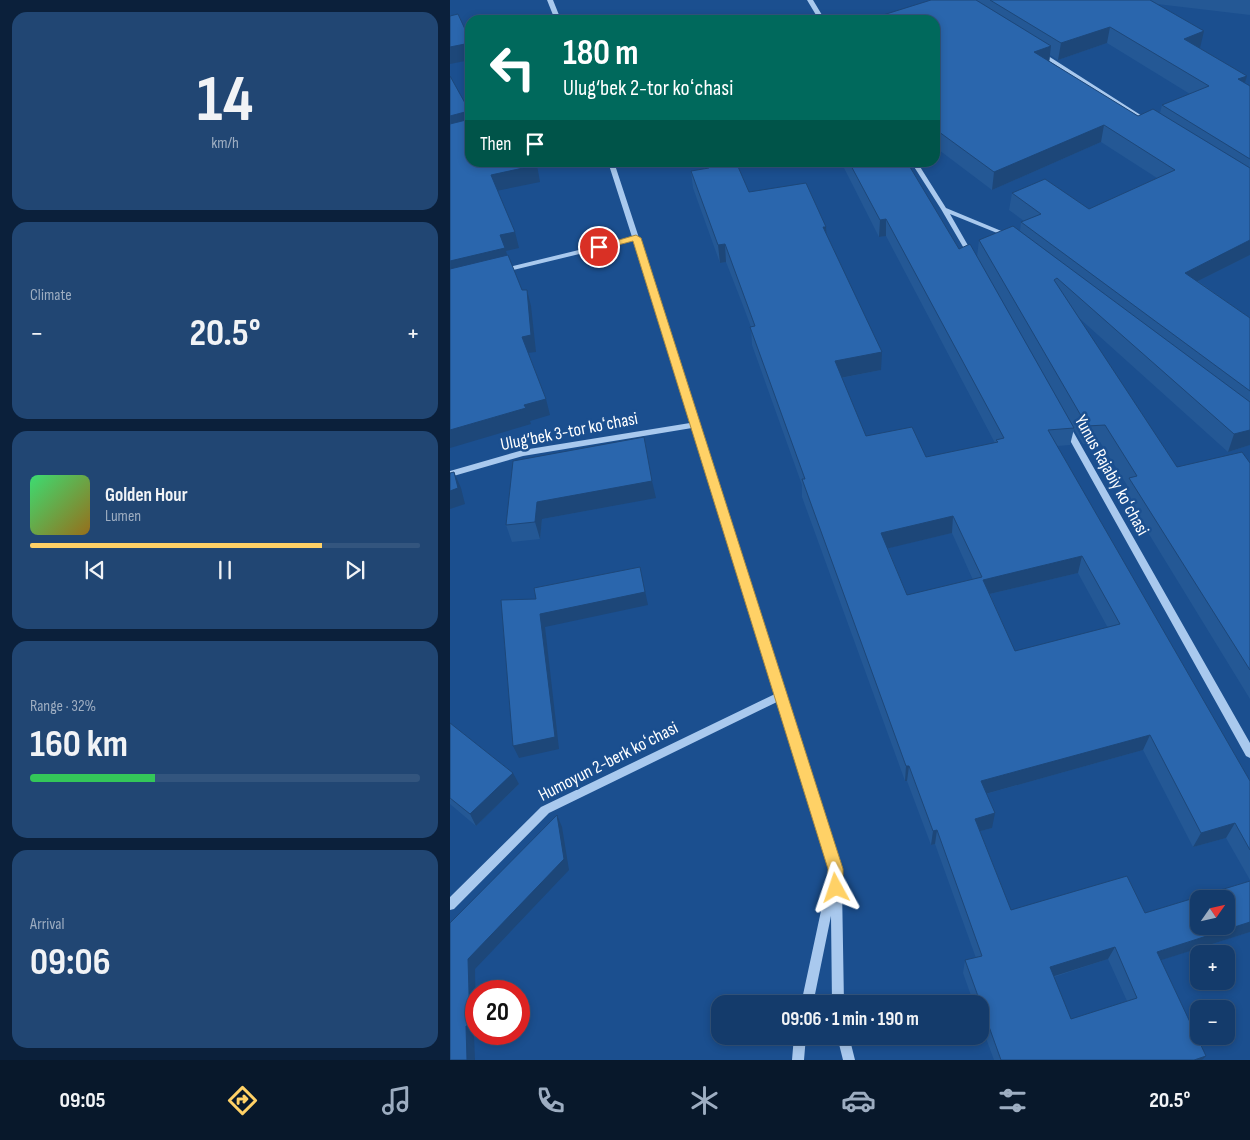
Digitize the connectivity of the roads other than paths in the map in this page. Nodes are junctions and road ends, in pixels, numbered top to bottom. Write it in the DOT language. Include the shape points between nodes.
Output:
graph roads {
  1 [pos="550,0"];
  2 [pos="810,0"];
  3 [pos="556,15"];
  4 [pos="819,15"];
  5 [pos="1031,48"];
  6 [pos="1157,127"];
  7 [pos="613,167"];
  8 [pos="917,167"];
  9 [pos="944,209"];
  10 [pos="636,238"];
  11 [pos="1014,241"];
  12 [pos="974,261"];
  13 [pos="497,272"];
  14 [pos="1061,416"];
  15 [pos="694,425"];
  16 [pos="450,474"];
  17 [pos="780,696"];
  18 [pos="1250,753"];
  19 [pos="835,869"];
  20 [pos="450,905"];
  21 [pos="809,995"];
  22 [pos="838,995"];
  23 [pos="799,1045"];
  24 [pos="845,1045"];
  25 [pos="798,1060"];
  26 [pos="849,1060"];
  1 -- 3 [label="street"];
  2 -- 4 [label="street"];
  5 -- 6 [label="street"];
  7 -- 10 [label="street"];
  8 -- 9 [label="street"];
  9 -- 11 [label="street"];
  9 -- 12 [label="street"];
  10 -- 13 [label="street"];
  10 -- 15 [label="street"];
  14 -- 18 [label="street, Yunus Rajabiy koʻchasi"];
  15 -- 16 [label="street, Ulug‘bek 3-tor koʻchasi" via="523,453"];
  15 -- 17 [label="street"];
  17 -- 19 [label="street"];
  17 -- 20 [label="street, Humoyun 2-berk koʻchasi" via="545,810"];
  19 -- 21 [label="street"];
  19 -- 22 [label="street"];
  23 -- 25 [label="street"];
  24 -- 26 [label="street"];
}
